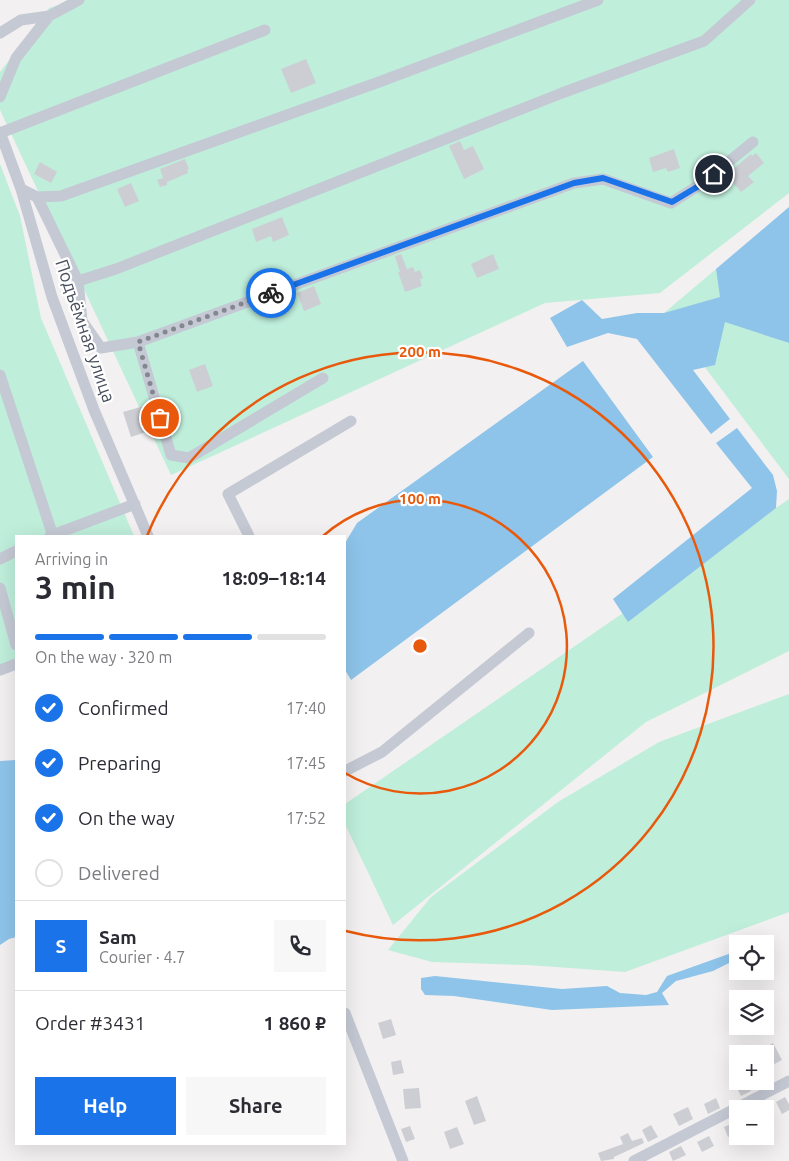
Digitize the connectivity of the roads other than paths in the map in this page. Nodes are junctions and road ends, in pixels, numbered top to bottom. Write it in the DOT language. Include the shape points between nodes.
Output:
graph roads {
  1 [pos="79,0"];
  2 [pos="598,0"];
  3 [pos="750,0"];
  4 [pos="49,16"];
  5 [pos="265,30"];
  6 [pos="0,33"];
  7 [pos="0,98"];
  8 [pos="0,133"];
  9 [pos="753,142"];
  10 [pos="21,189"];
  11 [pos="37,197"];
  12 [pos="78,281"];
  13 [pos="138,342"];
  14 [pos="0,375"];
  15 [pos="323,378"];
  16 [pos="351,421"];
  17 [pos="135,504"];
  18 [pos="52,535"];
  19 [pos="55,535"];
  20 [pos="148,535"];
  21 [pos="248,535"];
  22 [pos="15,552"];
  23 [pos="0,559"];
  24 [pos="0,588"];
  25 [pos="529,633"];
  26 [pos="15,641"];
  27 [pos="15,664"];
  28 [pos="0,670"];
  29 [pos="346,770"];
  30 [pos="346,1016"];
  31 [pos="789,1082"];
  32 [pos="403,1161"];
  33 [pos="634,1161"];
  1 -- 4 [label="street"];
  2 -- 11 [label="street" via="62,196"];
  3 -- 12 [label="street" via="704,41"];
  4 -- 6 [label="street" via="21,20"];
  4 -- 7 [label="street" via="16,58"];
  5 -- 8 [label="street"];
  8 -- 10 [label="street, Подъёмная улица"];
  9 -- 13 [label="street" via="702,184 672,202 603,178 574,183"];
  10 -- 11 [label="street"];
  10 -- 17 [label="street, Подъёмная улица" via="52,297 94,410"];
  11 -- 12 [label="street"];
  12 -- 13 [label="street" via="82,321 101,348"];
  13 -- 15 [label="street" via="172,455 189,458"];
  14 -- 18 [label="street"];
  16 -- 21 [label="street" via="228,494"];
  17 -- 19 [label="street"];
  17 -- 20 [label="street, Подъёмная улица"];
  22 -- 23 [label="street"];
  24 -- 26 [label="street"];
  25 -- 29 [label="street" via="382,752"];
  27 -- 28 [label="street"];
  30 -- 32 [label="street"];
  31 -- 33 [label="street"];
}
